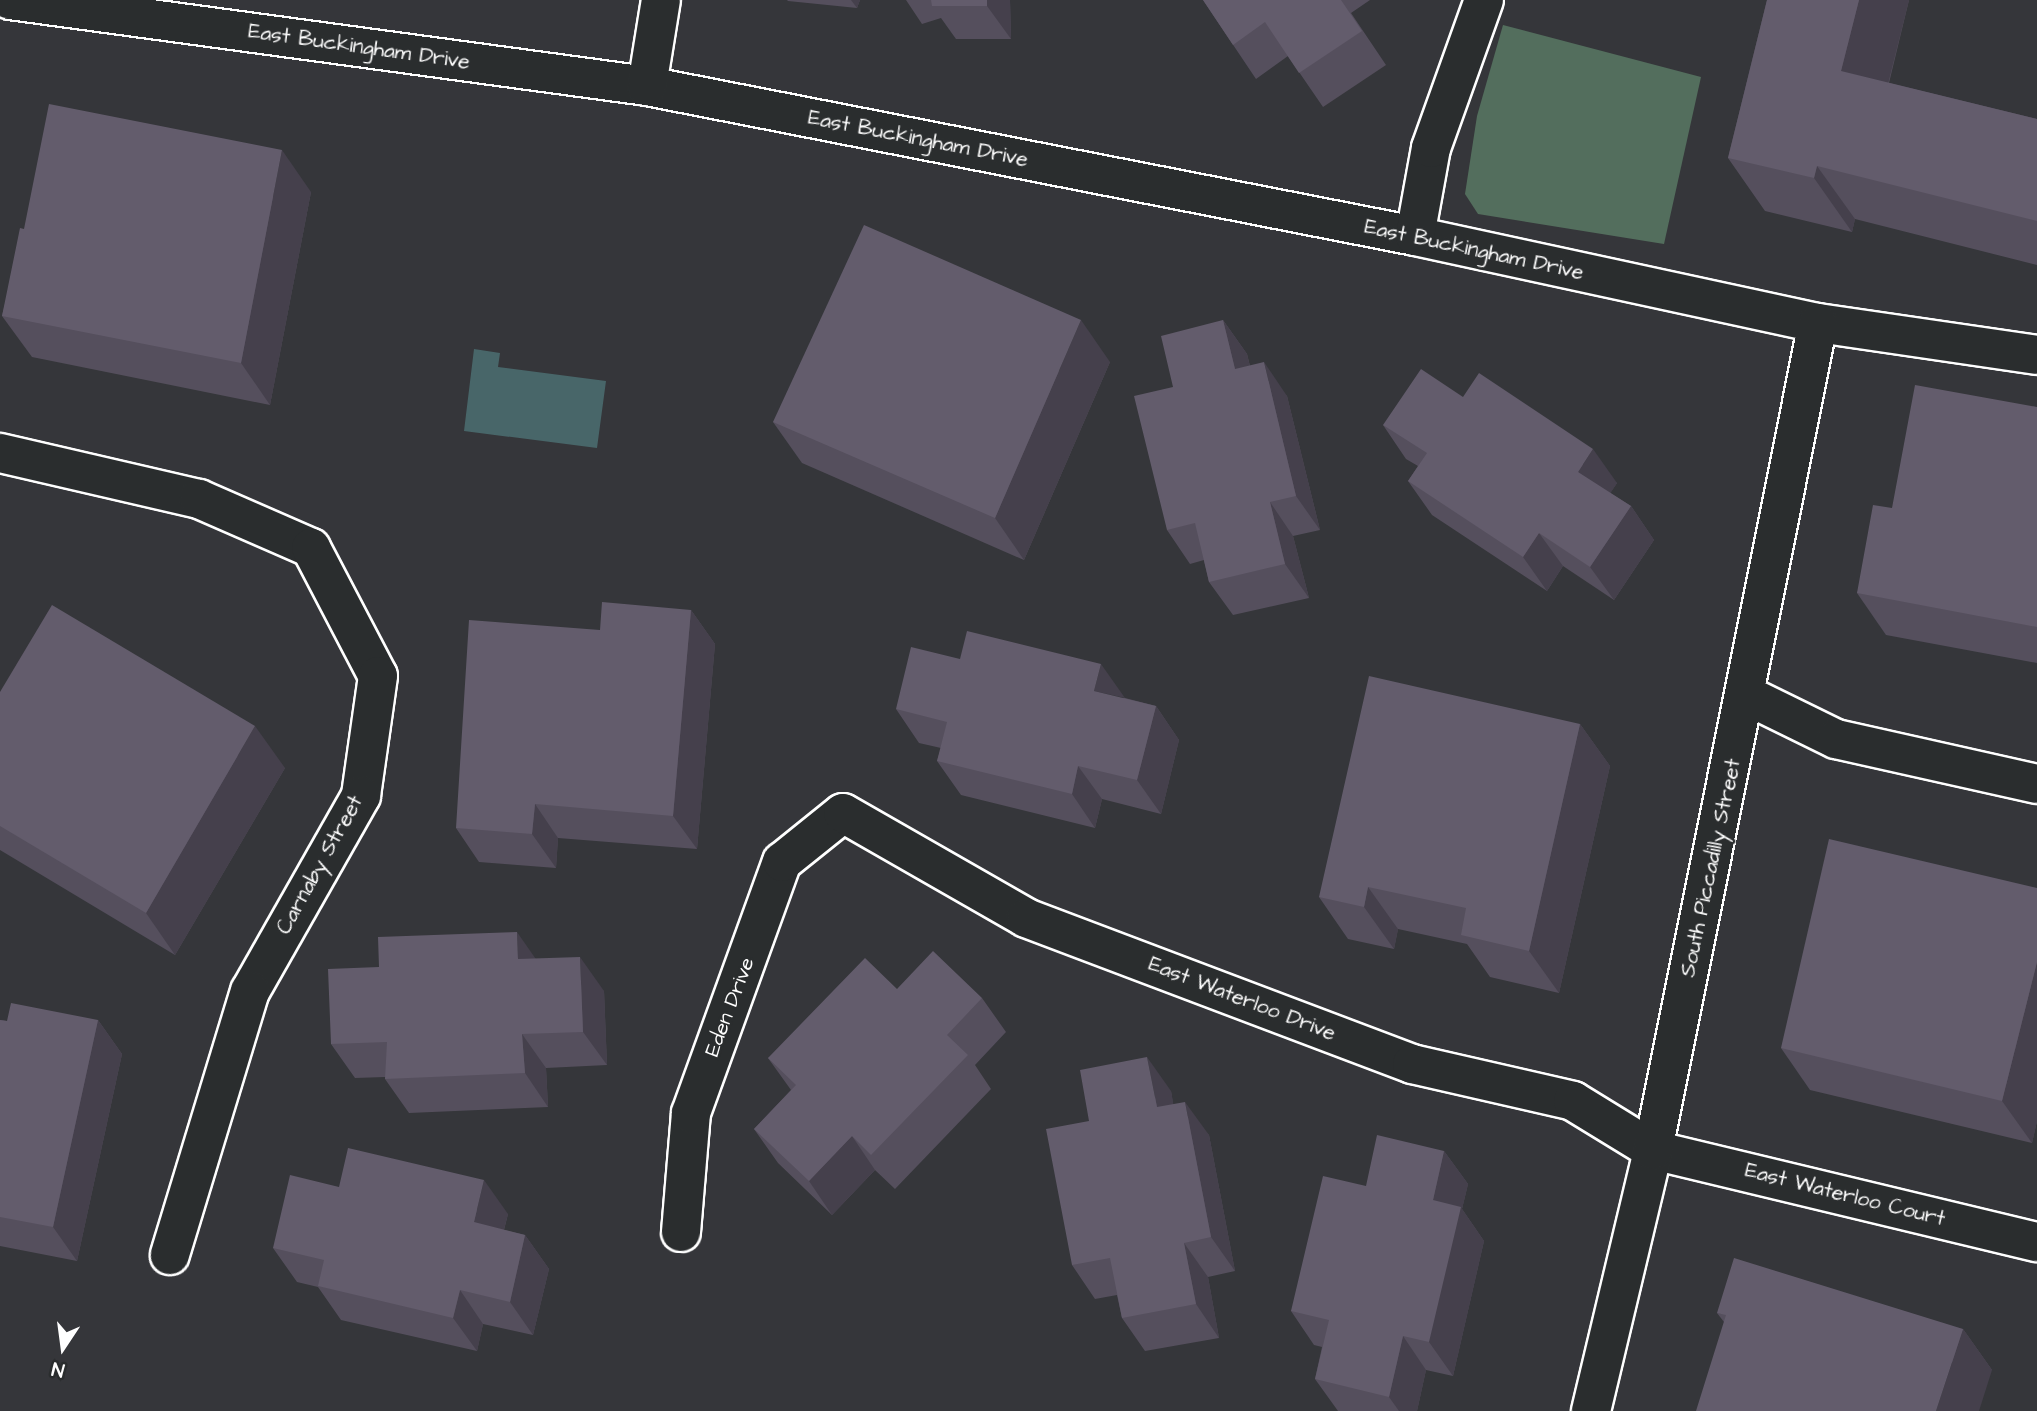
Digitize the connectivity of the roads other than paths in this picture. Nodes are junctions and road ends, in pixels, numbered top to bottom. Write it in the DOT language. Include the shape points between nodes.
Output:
graph roads {
  1 [pos="10,0"];
  2 [pos="662,0"];
  3 [pos="1484,0"];
  4 [pos="647,86"];
  5 [pos="1415,236"];
  6 [pos="1818,323"];
  7 [pos="2037,355"];
  8 [pos="0,453"];
  9 [pos="1746,695"];
  10 [pos="2037,784"];
  11 [pos="843,813"];
  12 [pos="1653,1150"];
  13 [pos="681,1232"];
  14 [pos="2037,1242"];
  15 [pos="170,1255"];
  16 [pos="1591,1411"];
  1 -- 4 [label="street, East Buckingham Drive"];
  2 -- 4 [label="street"];
  3 -- 5 [label="street" via="1431,148"];
  4 -- 5 [label="street, East Buckingham Drive"];
  5 -- 6 [label="street, East Buckingham Drive"];
  6 -- 7 [label="street"];
  6 -- 9 [label="street, South Piccadilly Street"];
  8 -- 15 [label="street, Carnaby Street" via="199,499 311,548 377,676 361,796 250,991"];
  9 -- 10 [label="street" via="1836,739"];
  9 -- 12 [label="street, South Piccadilly Street"];
  11 -- 12 [label="street, East Waterloo Drive" via="1026,918 1412,1064 1573,1101"];
  11 -- 13 [label="street, Eden Drive" via="782,862 691,1113"];
  12 -- 14 [label="street, East Waterloo Court"];
  12 -- 16 [label="street, South Piccadilly Street"];
}
